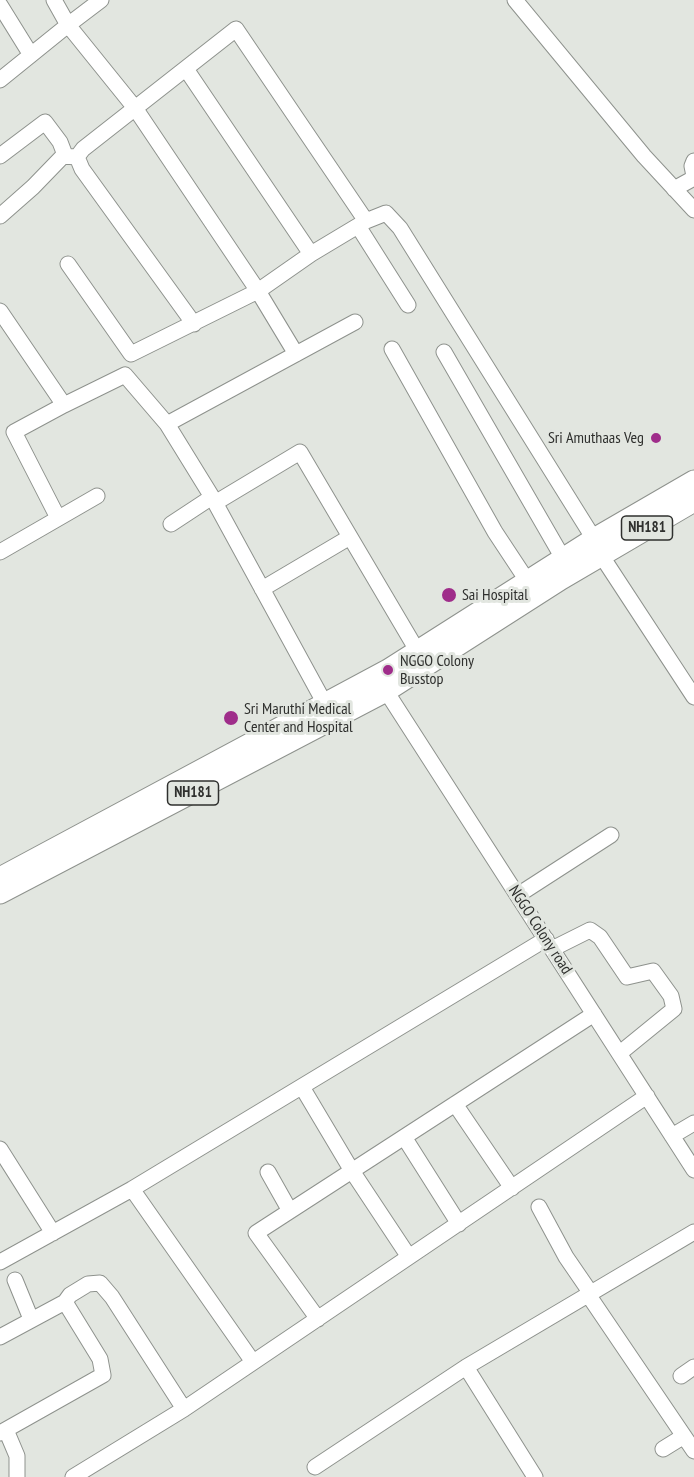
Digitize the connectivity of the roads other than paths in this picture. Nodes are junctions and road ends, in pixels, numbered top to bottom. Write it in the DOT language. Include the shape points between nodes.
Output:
graph roads {
  1 [pos="54,0"];
  2 [pos="101,0"];
  3 [pos="514,0"];
  4 [pos="0,5"];
  5 [pos="68,25"];
  6 [pos="31,55"];
  7 [pos="186,69"];
  8 [pos="0,80"];
  9 [pos="135,108"];
  10 [pos="0,156"];
  11 [pos="71,156"];
  12 [pos="694,161"];
  13 [pos="694,177"];
  14 [pos="674,189"];
  15 [pos="694,210"];
  16 [pos="0,216"];
  17 [pos="362,224"];
  18 [pos="311,254"];
  19 [pos="68,264"];
  20 [pos="258,291"];
  21 [pos="408,305"];
  22 [pos="0,311"];
  23 [pos="355,322"];
  24 [pos="194,324"];
  25 [pos="392,349"];
  26 [pos="444,352"];
  27 [pos="296,354"];
  28 [pos="64,405"];
  29 [pos="167,424"];
  30 [pos="694,482"];
  31 [pos="96,496"];
  32 [pos="213,500"];
  33 [pos="694,501"];
  34 [pos="57,516"];
  35 [pos="171,524"];
  36 [pos="350,537"];
  37 [pos="597,547"];
  38 [pos="0,552"];
  39 [pos="564,560"];
  40 [pos="528,582"];
  41 [pos="262,589"];
  42 [pos="418,651"];
  43 [pos="381,684"];
  44 [pos="694,697"];
  45 [pos="325,704"];
  46 [pos="611,835"];
  47 [pos="0,878"];
  48 [pos="0,893"];
  49 [pos="518,895"];
  50 [pos="549,944"];
  51 [pos="594,1014"];
  52 [pos="620,1053"];
  53 [pos="302,1087"];
  54 [pos="647,1096"];
  55 [pos="455,1104"];
  56 [pos="694,1123"];
  57 [pos="672,1136"];
  58 [pos="404,1137"];
  59 [pos="0,1149"];
  60 [pos="5,1170"];
  61 [pos="694,1170"];
  62 [pos="352,1171"];
  63 [pos="268,1172"];
  64 [pos="512,1188"];
  65 [pos="132,1190"];
  66 [pos="539,1207"];
  67 [pos="290,1211"];
  68 [pos="459,1224"];
  69 [pos="694,1232"];
  70 [pos="53,1233"];
  71 [pos="409,1257"];
  72 [pos="0,1262"];
  73 [pos="15,1280"];
  74 [pos="588,1292"];
  75 [pos="65,1302"];
  76 [pos="31,1319"];
  77 [pos="318,1319"];
  78 [pos="0,1337"];
  79 [pos="253,1362"];
  80 [pos="466,1367"];
  81 [pos="184,1410"];
  82 [pos="3,1431"];
  83 [pos="684,1436"];
  84 [pos="663,1449"];
  85 [pos="694,1450"];
  86 [pos="315,1467"];
  87 [pos="94,1472"];
  88 [pos="16,1477"];
  89 [pos="73,1477"];
  90 [pos="535,1477"];
  1 -- 5 [label="street"];
  2 -- 5 [label="street"];
  3 -- 14 [label="street"];
  4 -- 6 [label="street"];
  5 -- 6 [label="street"];
  5 -- 9 [label="street"];
  6 -- 8 [label="street"];
  7 -- 9 [label="street"];
  7 -- 17 [label="street" via="236,29"];
  7 -- 18 [label="street"];
  9 -- 11 [label="street"];
  9 -- 20 [label="street"];
  10 -- 11 [label="street" via="45,122"];
  11 -- 16 [label="street"];
  11 -- 24 [label="street"];
  12 -- 13 [label="street"];
  13 -- 14 [label="street"];
  14 -- 15 [label="street"];
  17 -- 18 [label="street"];
  17 -- 21 [label="street"];
  17 -- 37 [label="street" via="386,213 400,228"];
  18 -- 20 [label="street"];
  19 -- 24 [label="street" via="131,354"];
  20 -- 24 [label="street"];
  20 -- 27 [label="street"];
  22 -- 28 [label="street"];
  23 -- 27 [label="street"];
  25 -- 40 [label="street" via="495,532"];
  26 -- 39 [label="street"];
  27 -- 29 [label="street"];
  28 -- 29 [label="street" via="125,375"];
  28 -- 34 [label="street" via="14,432"];
  29 -- 32 [label="street"];
  30 -- 37 [label="highway, NH181"];
  31 -- 34 [label="street"];
  32 -- 35 [label="street"];
  32 -- 36 [label="street" via="300,452"];
  32 -- 41 [label="street"];
  33 -- 37 [label="highway, NH181"];
  34 -- 38 [label="street"];
  36 -- 41 [label="street"];
  36 -- 42 [label="street"];
  37 -- 39 [label="highway, NH181"];
  37 -- 43 [label="highway, NH181"];
  37 -- 44 [label="street"];
  39 -- 40 [label="highway, NH181"];
  40 -- 42 [label="highway, NH181"];
  41 -- 45 [label="street"];
  42 -- 43 [label="highway, NH181"];
  43 -- 45 [label="highway, NH181"];
  43 -- 48 [label="highway, NH181"];
  43 -- 49 [label="street, NGGO Colony road"];
  45 -- 47 [label="highway, NH181"];
  46 -- 49 [label="street"];
  49 -- 50 [label="street, NGGO Colony road"];
  50 -- 51 [label="street, NGGO Colony road"];
  50 -- 52 [label="street" via="590,930 600,937 627,977 653,971 671,996 674,1009"];
  50 -- 53 [label="street"];
  51 -- 52 [label="street, NGGO Colony road"];
  51 -- 55 [label="street"];
  52 -- 54 [label="street, NGGO Colony road"];
  53 -- 62 [label="street"];
  53 -- 65 [label="street"];
  54 -- 57 [label="street, NGGO Colony road"];
  54 -- 64 [label="street"];
  55 -- 58 [label="street"];
  55 -- 64 [label="street"];
  56 -- 57 [label="street"];
  57 -- 61 [label="street, NGGO Colony road"];
  58 -- 62 [label="street"];
  58 -- 68 [label="street"];
  59 -- 60 [label="street"];
  60 -- 70 [label="street"];
  62 -- 67 [label="street"];
  62 -- 71 [label="street"];
  63 -- 67 [label="street"];
  64 -- 68 [label="street"];
  65 -- 70 [label="street"];
  65 -- 79 [label="street"];
  66 -- 74 [label="street"];
  67 -- 77 [label="street" via="256,1233"];
  68 -- 71 [label="street"];
  69 -- 74 [label="street"];
  70 -- 72 [label="street"];
  71 -- 77 [label="street"];
  73 -- 76 [label="street"];
  74 -- 80 [label="street"];
  74 -- 83 [label="street"];
  75 -- 76 [label="street"];
  75 -- 81 [label="street" via="78,1289 94,1281 100,1283"];
  75 -- 82 [label="street" via="100,1359 104,1375"];
  76 -- 78 [label="street"];
  77 -- 79 [label="street"];
  79 -- 81 [label="street"];
  80 -- 86 [label="street"];
  80 -- 90 [label="street"];
  81 -- 87 [label="street"];
  82 -- 88 [label="street" via="17,1456"];
  83 -- 84 [label="street"];
  83 -- 85 [label="street"];
  87 -- 89 [label="street"];
}
